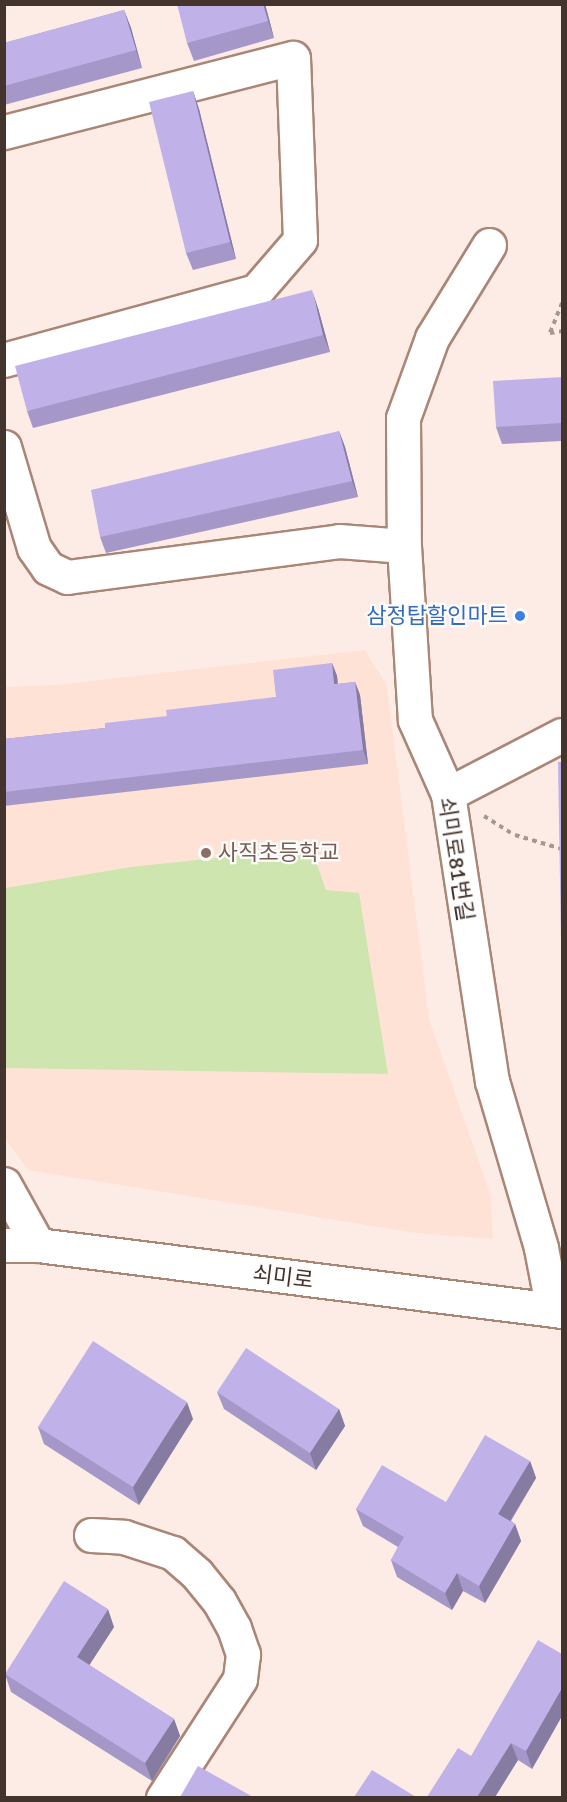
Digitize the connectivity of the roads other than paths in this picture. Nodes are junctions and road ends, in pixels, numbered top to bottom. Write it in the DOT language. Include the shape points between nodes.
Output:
graph roads {
  1 [pos="4,132"];
  2 [pos="489,245"];
  3 [pos="4,360"];
  4 [pos="4,447"];
  5 [pos="404,546"];
  6 [pos="562,735"];
  7 [pos="448,794"];
  8 [pos="4,1184"];
  9 [pos="4,1245"];
  10 [pos="38,1245"];
  11 [pos="559,1317"];
  12 [pos="91,1535"];
  13 [pos="163,1797"];
  1 -- 3 [label="street" via="293,58 300,240 256,291"];
  2 -- 5 [label="street, 쇠미로81번길" via="432,338 403,418"];
  4 -- 5 [label="street" via="34,548 48,568 67,577 339,541"];
  5 -- 7 [label="street, 쇠미로81번길" via="415,720"];
  6 -- 7 [label="street"];
  7 -- 11 [label="street, 쇠미로81번길" via="492,1081"];
  8 -- 10 [label="street"];
  9 -- 10 [label="street, 쇠미로"];
  10 -- 11 [label="street, 쇠미로"];
  12 -- 13 [label="street" via="124,1538 173,1553 219,1601 243,1654 240,1679"];
}
